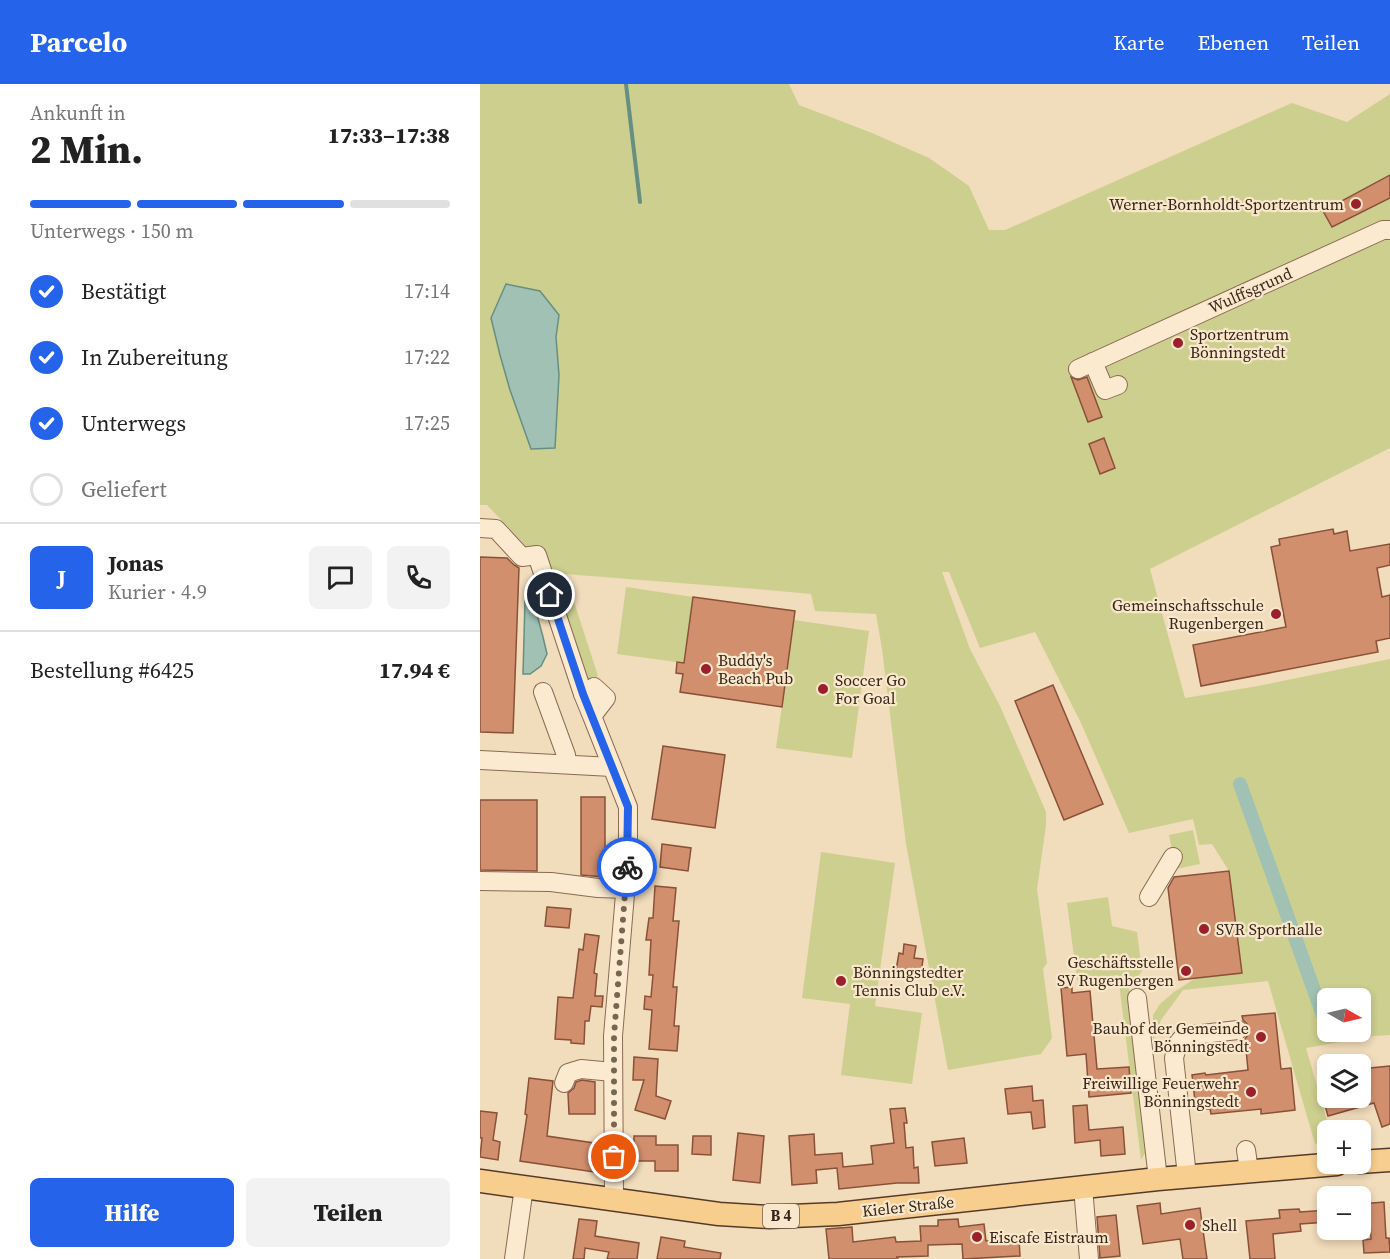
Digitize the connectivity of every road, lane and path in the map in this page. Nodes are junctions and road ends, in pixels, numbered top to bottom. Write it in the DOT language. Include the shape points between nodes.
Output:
graph roads {
  1 [pos="1390,230"];
  2 [pos="1118,385"];
  3 [pos="480,528"];
  4 [pos="543,692"];
  5 [pos="480,760"];
  6 [pos="567,764"];
  7 [pos="612,767"];
  8 [pos="1173,857"];
  9 [pos="480,881"];
  10 [pos="625,890"];
  11 [pos="1149,897"];
  12 [pos="1137,998"];
  13 [pos="1238,1030"];
  14 [pos="613,1072"];
  15 [pos="564,1083"];
  16 [pos="1390,1160"];
  17 [pos="1371,1161"];
  18 [pos="1317,1163"];
  19 [pos="1187,1176"];
  20 [pos="1158,1179"];
  21 [pos="480,1181"];
  22 [pos="524,1187"];
  23 [pos="1083,1187"];
  24 [pos="614,1199"];
  25 [pos="514,1259"];
  26 [pos="1089,1259"];
  1 -- 2 [label="street, Wulffsgrund" via="1085,365 1105,390"];
  3 -- 7 [label="street" via="496,529 522,557 537,555 583,694 594,687 606,698 592,716"];
  4 -- 6 [label="street"];
  5 -- 6 [label="street"];
  6 -- 7 [label="street"];
  7 -- 10 [label="street" via="628,807"];
  8 -- 11 [label="street"];
  9 -- 10 [label="street" via="551,882"];
  10 -- 14 [label="street"];
  12 -- 20 [label="street"];
  13 -- 19 [label="street" via="1184,1036 1178,1043 1174,1058"];
  14 -- 15 [label="street" via="581,1070 568,1073"];
  14 -- 24 [label="street"];
  16 -- 17 [label="main road"];
  18 -- 19 [label="main road, Kieler Straße / B 4" via="1248,1160"];
  19 -- 20 [label="main road, Kieler Straße / B 4"];
  20 -- 23 [label="main road, Kieler Straße / B 4"];
  21 -- 22 [label="main road, Kieler Straße / B 4"];
  22 -- 24 [label="main road, Kieler Straße / B 4"];
  22 -- 25 [label="street"];
  23 -- 24 [label="main road, Kieler Straße / B 4" via="838,1214 769,1217"];
  23 -- 26 [label="street"];
}
